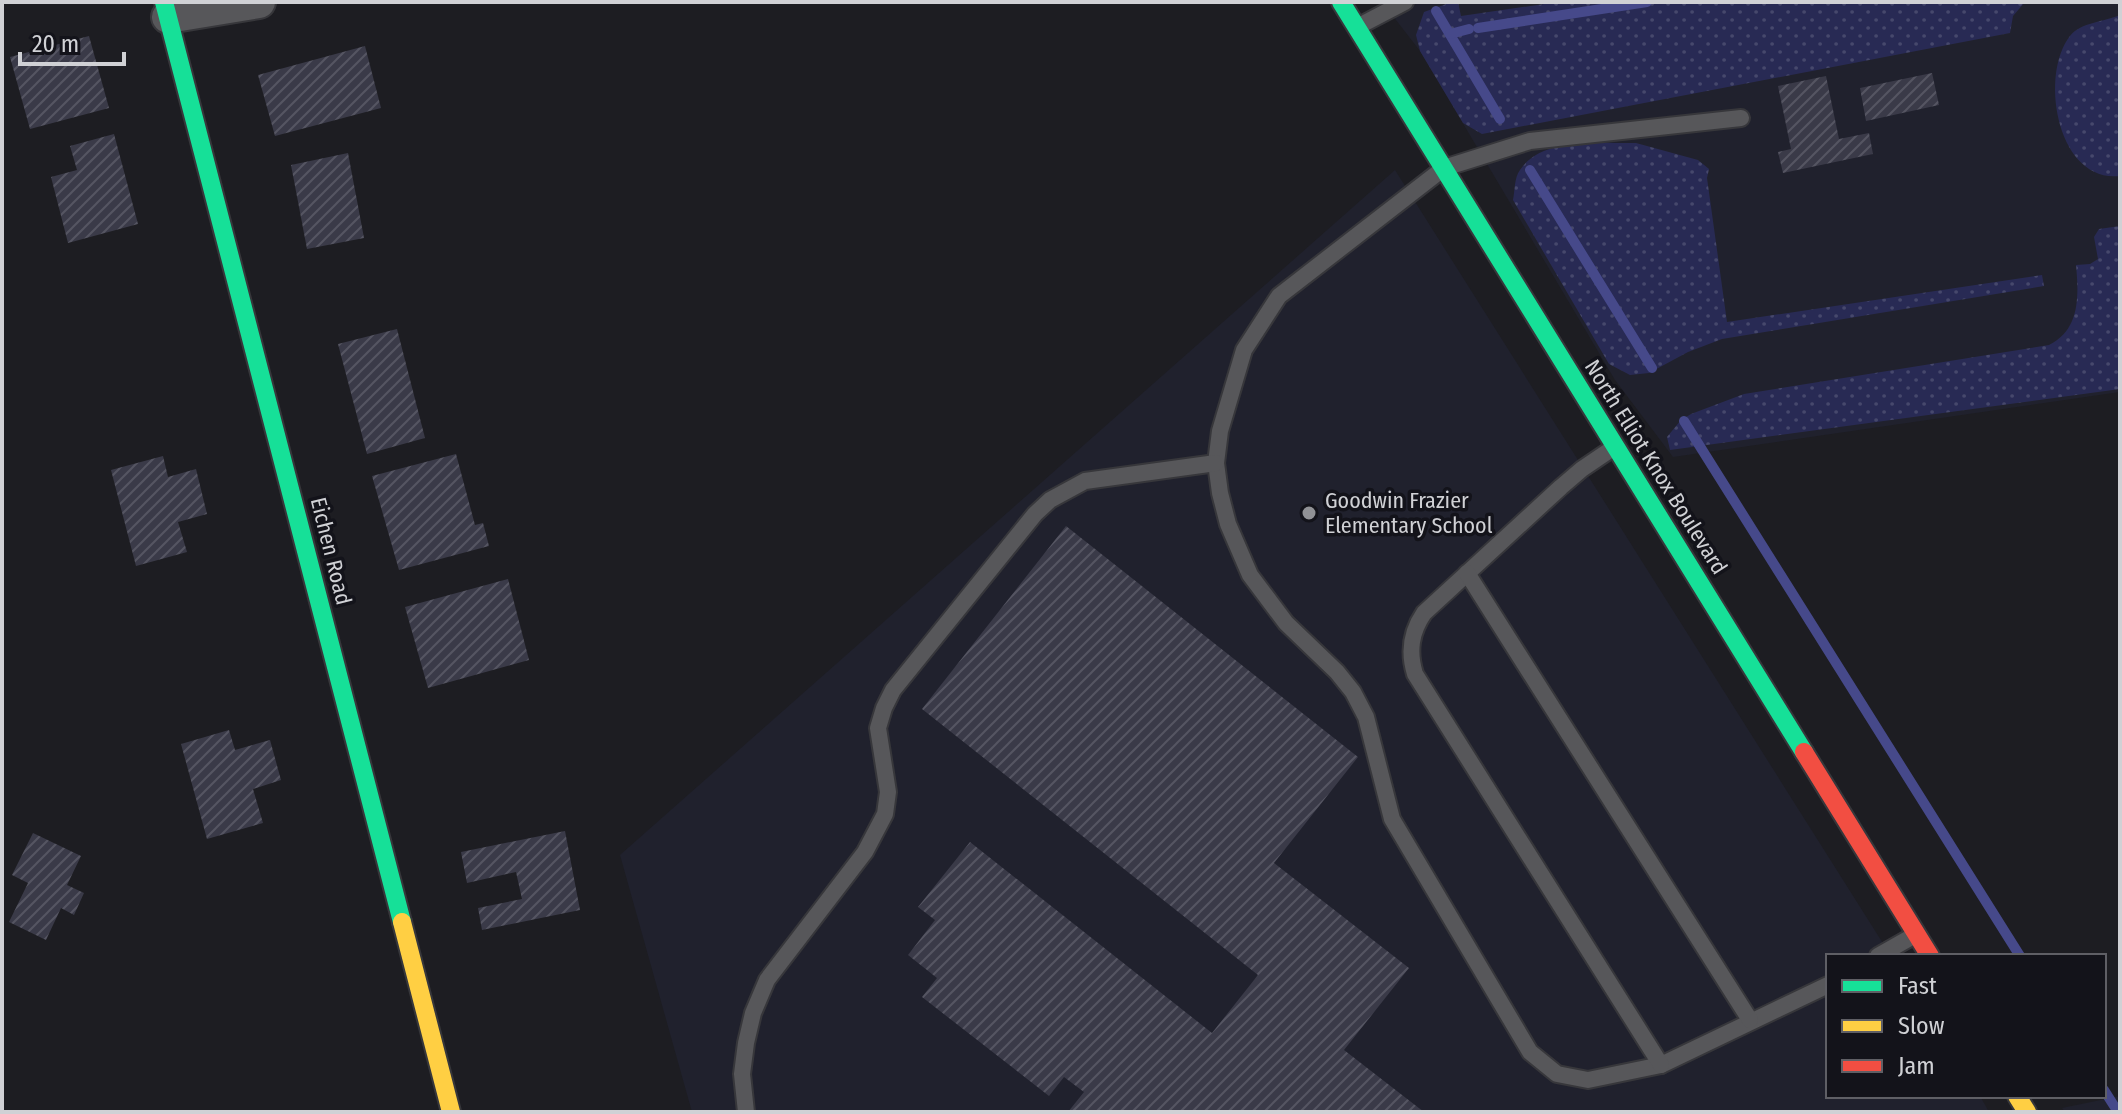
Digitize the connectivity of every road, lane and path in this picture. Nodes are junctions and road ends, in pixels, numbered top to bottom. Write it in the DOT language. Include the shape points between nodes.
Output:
graph roads {
  1 [pos="259,2"];
  2 [pos="1341,2"];
  3 [pos="1405,2"];
  4 [pos="166,10"];
  5 [pos="1357,27"];
  6 [pos="1741,118"];
  7 [pos="1444,168"];
  8 [pos="1615,447"];
  9 [pos="1216,463"];
  10 [pos="1467,573"];
  11 [pos="1916,934"];
  12 [pos="1881,954"];
  13 [pos="1929,954"];
  14 [pos="1826,986"];
  15 [pos="1750,1020"];
  16 [pos="1661,1065"];
  17 [pos="451,1112"];
  18 [pos="746,1112"];
  1 -- 4 [label="street"];
  2 -- 5 [label="main road, North Elliot Knox Boulevard"];
  3 -- 5 [label="lane"];
  4 -- 17 [label="main road, Eichen Road"];
  5 -- 7 [label="main road, North Elliot Knox Boulevard"];
  6 -- 7 [label="lane" via="1530,141"];
  7 -- 8 [label="main road, North Elliot Knox Boulevard"];
  7 -- 9 [label="lane" via="1279,296 1244,350"];
  8 -- 10 [label="lane" via="1571,478"];
  8 -- 11 [label="main road, North Elliot Knox Boulevard"];
  9 -- 16 [label="lane" via="1228,524 1250,575 1286,623 1353,692 1366,717 1392,819 1530,1052 1557,1074 1588,1080"];
  9 -- 18 [label="lane" via="1085,481 1050,500 893,690 878,728 888,792 885,814 865,852 767,980 746,1043"];
  10 -- 15 [label="lane"];
  10 -- 16 [label="lane" via="1416,625 1410,658 1415,674"];
  11 -- 12 [label="lane"];
  11 -- 13 [label="main road, North Elliot Knox Boulevard"];
  14 -- 15 [label="lane"];
  15 -- 16 [label="lane"];
}
